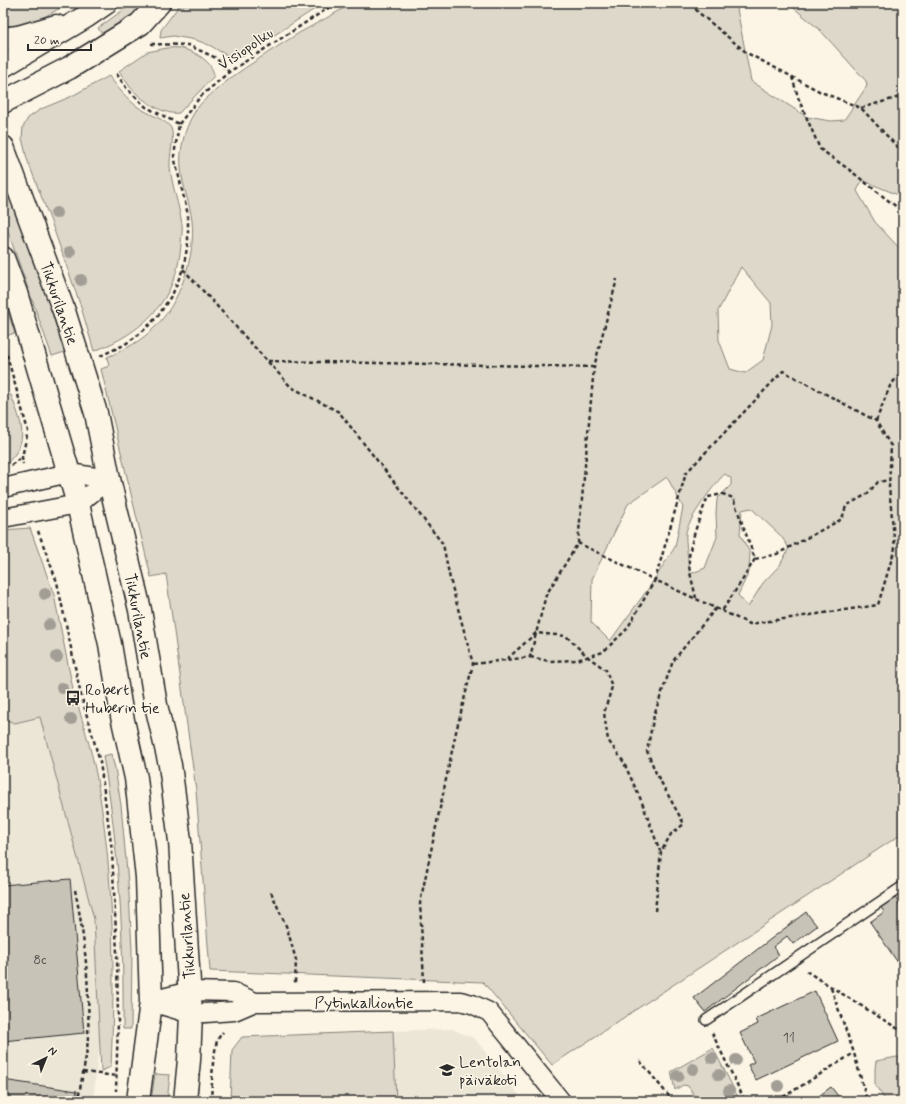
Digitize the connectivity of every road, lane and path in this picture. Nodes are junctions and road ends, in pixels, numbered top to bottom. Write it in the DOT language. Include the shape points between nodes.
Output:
graph roads {
  1 [pos="106,3"];
  2 [pos="159,3"];
  3 [pos="336,3"];
  4 [pos="691,3"];
  5 [pos="87,16"];
  6 [pos="3,38"];
  7 [pos="151,44"];
  8 [pos="3,66"];
  9 [pos="229,72"];
  10 [pos="116,73"];
  11 [pos="792,77"];
  12 [pos="903,96"];
  13 [pos="3,102"];
  14 [pos="861,108"];
  15 [pos="179,124"];
  16 [pos="3,147"];
  17 [pos="903,153"];
  18 [pos="903,212"];
  19 [pos="3,258"];
  20 [pos="183,269"];
  21 [pos="617,279"];
  22 [pos="95,358"];
  23 [pos="268,361"];
  24 [pos="594,367"];
  25 [pos="903,370"];
  26 [pos="876,421"];
  27 [pos="69,473"];
  28 [pos="109,479"];
  29 [pos="889,480"];
  30 [pos="3,488"];
  31 [pos="78,504"];
  32 [pos="3,518"];
  33 [pos="578,543"];
  34 [pos="755,558"];
  35 [pos="654,580"];
  36 [pos="62,589"];
  37 [pos="58,590"];
  38 [pos="696,599"];
  39 [pos="716,608"];
  40 [pos="722,611"];
  41 [pos="536,633"];
  42 [pos="530,657"];
  43 [pos="588,657"];
  44 [pos="507,660"];
  45 [pos="473,664"];
  46 [pos="73,698"];
  47 [pos="661,852"];
  48 [pos="903,886"];
  49 [pos="75,890"];
  50 [pos="271,892"];
  51 [pos="655,911"];
  52 [pos="792,962"];
  53 [pos="831,987"];
  54 [pos="190,991"];
  55 [pos="425,1001"];
  56 [pos="151,1002"];
  57 [pos="255,1002"];
  58 [pos="295,1002"];
  59 [pos="191,1014"];
  60 [pos="706,1020"];
  61 [pos="226,1027"];
  62 [pos="903,1032"];
  63 [pos="854,1053"];
  64 [pos="640,1061"];
  65 [pos="83,1072"];
  66 [pos="117,1076"];
  67 [pos="115,1095"];
  68 [pos="78,1101"];
  69 [pos="138,1101"];
  70 [pos="185,1101"];
  71 [pos="211,1101"];
  72 [pos="561,1101"];
  73 [pos="673,1101"];
  74 [pos="745,1101"];
  75 [pos="777,1101"];
  76 [pos="867,1101"];
  1 -- 5 [label="main road"];
  2 -- 13 [label="main road" via="140,24 69,68"];
  3 -- 9 [label="path, Visiopolku"];
  4 -- 11 [label="path" via="698,12 747,53"];
  5 -- 6 [label="main road" via="18,37"];
  5 -- 8 [label="main road"];
  7 -- 9 [label="path" via="188,45 216,58"];
  9 -- 15 [label="path, Visiopolku" via="200,97"];
  10 -- 15 [label="path" via="127,89 146,107"];
  11 -- 14 [label="path"];
  11 -- 18 [label="path" via="820,149"];
  12 -- 14 [label="path"];
  14 -- 17 [label="path"];
  15 -- 20 [label="path" via="174,156 188,215 188,243"];
  16 -- 28 [label="main road, Tikkurilantie" via="64,311 96,414"];
  19 -- 27 [label="main road" via="16,293"];
  20 -- 22 [label="path" via="173,293 148,327 124,345"];
  20 -- 23 [label="path"];
  21 -- 24 [label="path"];
  23 -- 24 [label="path"];
  23 -- 45 [label="path" via="292,387 339,412 443,544"];
  24 -- 33 [label="path"];
  25 -- 26 [label="path" via="890,386"];
  26 -- 29 [label="path" via="891,446"];
  26 -- 35 [label="path" via="783,371 686,472"];
  27 -- 28 [label="street"];
  27 -- 30 [label="street"];
  27 -- 31 [label="main road"];
  28 -- 31 [label="street"];
  28 -- 54 [label="main road, Tikkurilantie" via="140,610 156,705 170,766 180,841"];
  29 -- 34 [label="path" via="878,482 867,494 846,506 842,519 777,554"];
  29 -- 40 [label="path" via="895,548 878,605 750,624"];
  31 -- 32 [label="street"];
  31 -- 56 [label="main road" via="110,644 136,778 147,877"];
  33 -- 35 [label="path"];
  33 -- 41 [label="path" via="546,595"];
  34 -- 38 [label="path" via="733,498 723,494 708,497 688,559"];
  34 -- 40 [label="path"];
  35 -- 38 [label="path"];
  35 -- 43 [label="path" via="626,629 603,652"];
  36 -- 37 [label="path"];
  38 -- 39 [label="path"];
  39 -- 40 [label="path"];
  39 -- 47 [label="path" via="674,661 654,715 647,751 684,824 671,834"];
  41 -- 42 [label="path"];
  41 -- 43 [label="path" via="566,636"];
  41 -- 44 [label="path"];
  42 -- 43 [label="path" via="549,661"];
  42 -- 44 [label="path"];
  43 -- 47 [label="path" via="606,670 612,687 604,713 608,740 626,768"];
  44 -- 45 [label="path"];
  45 -- 55 [label="path" via="420,903"];
  46 -- 66 [label="path" via="81,695 85,704 100,762 112,851 117,953"];
  47 -- 51 [label="path"];
  48 -- 52 [label="lane"];
  49 -- 65 [label="path" via="88,994 88,1039"];
  50 -- 58 [label="path" via="287,928 296,960"];
  52 -- 53 [label="path"];
  52 -- 60 [label="lane"];
  53 -- 62 [label="path"];
  53 -- 63 [label="path"];
  54 -- 56 [label="street, Pytinkalliontie"];
  54 -- 57 [label="street, Pytinkalliontie" via="233,992"];
  54 -- 59 [label="main road, Tikkurilantie"];
  55 -- 58 [label="street, Pytinkalliontie"];
  55 -- 72 [label="street, Pytinkalliontie" via="460,1001 489,1012"];
  56 -- 59 [label="street, Pytinkalliontie"];
  56 -- 69 [label="main road"];
  57 -- 58 [label="street, Pytinkalliontie"];
  57 -- 59 [label="street, Pytinkalliontie" via="234,1011"];
  59 -- 70 [label="main road, Tikkurilantie"];
  60 -- 74 [label="path"];
  61 -- 71 [label="path" via="217,1040"];
  63 -- 75 [label="path"];
  63 -- 76 [label="path"];
  64 -- 73 [label="path"];
  65 -- 66 [label="path"];
  65 -- 68 [label="path"];
  66 -- 67 [label="path"];
}
